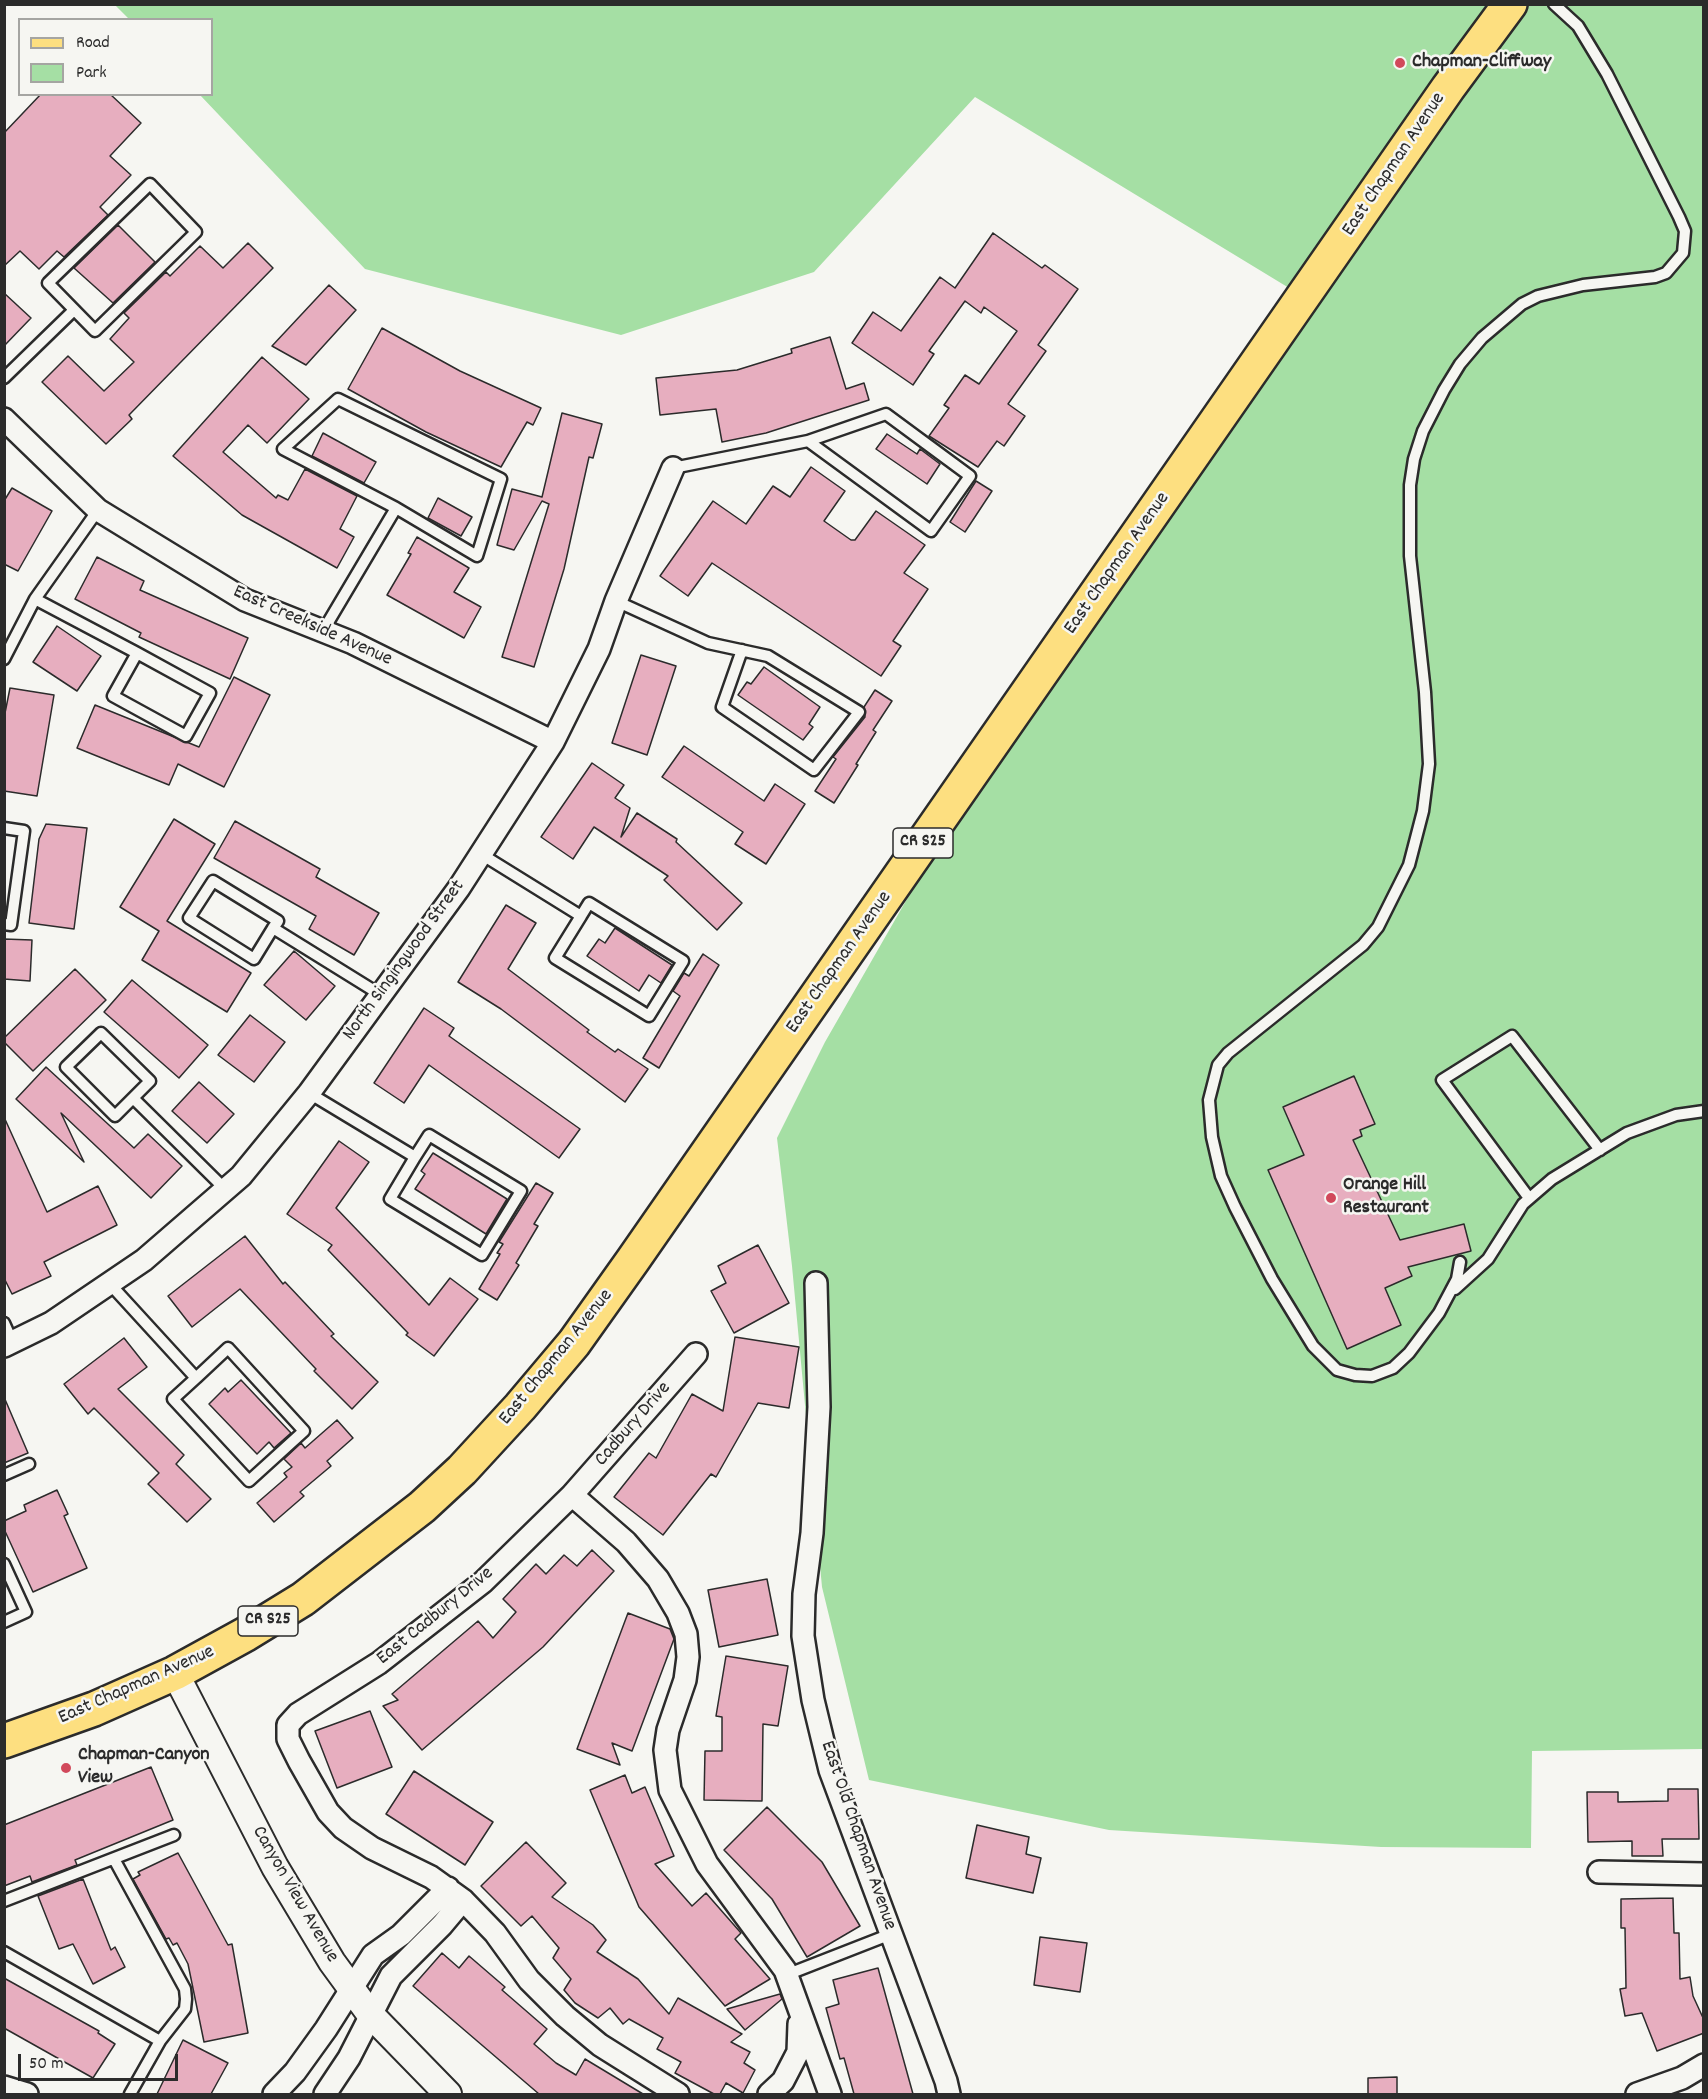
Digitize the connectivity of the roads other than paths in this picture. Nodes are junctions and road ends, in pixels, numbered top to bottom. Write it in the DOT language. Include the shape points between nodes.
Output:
graph roads {
  1 [pos="1510,4"];
  2 [pos="1554,4"];
  3 [pos="74,310"];
  4 [pos="4,378"];
  5 [pos="4,419"];
  6 [pos="808,441"];
  7 [pos="673,468"];
  8 [pos="396,508"];
  9 [pos="98,510"];
  10 [pos="35,599"];
  11 [pos="616,601"];
  12 [pos="323,631"];
  13 [pos="742,650"];
  14 [pos="136,653"];
  15 [pos="4,659"];
  16 [pos="553,742"];
  17 [pos="4,828"];
  18 [pos="481,854"];
  19 [pos="581,916"];
  20 [pos="4,924"];
  21 [pos="273,928"];
  22 [pos="381,995"];
  23 [pos="309,1093"];
  24 [pos="133,1098"];
  25 [pos="1704,1111"];
  26 [pos="1600,1150"];
  27 [pos="415,1157"];
  28 [pos="226,1190"];
  29 [pos="1529,1198"];
  30 [pos="1460,1262"];
  31 [pos="816,1283"];
  32 [pos="110,1284"];
  33 [pos="1450,1293"];
  34 [pos="4,1323"];
  35 [pos="9,1345"];
  36 [pos="696,1354"];
  37 [pos="196,1378"];
  38 [pos="28,1464"];
  39 [pos="4,1476"];
  40 [pos="572,1495"];
  41 [pos="4,1564"];
  42 [pos="4,1622"];
  43 [pos="175,1672"];
  44 [pos="4,1741"];
  45 [pos="174,1835"];
  46 [pos="114,1859"];
  47 [pos="1599,1872"];
  48 [pos="1704,1874"];
  49 [pos="455,1894"];
  50 [pos="4,1901"];
  51 [pos="891,1934"];
  52 [pos="4,1952"];
  53 [pos="786,1975"];
  54 [pos="350,1989"];
  55 [pos="799,2013"];
  56 [pos="370,2014"];
  57 [pos="160,2041"];
  58 [pos="1704,2065"];
  59 [pos="1686,2086"];
  60 [pos="4,2087"];
  61 [pos="27,2094"];
  62 [pos="130,2094"];
  63 [pos="274,2094"];
  64 [pos="325,2094"];
  65 [pos="448,2094"];
  66 [pos="678,2094"];
  67 [pos="769,2094"];
  68 [pos="830,2094"];
  69 [pos="949,2094"];
  70 [pos="1637,2094"];
  1 -- 43 [label="main road, East Chapman Avenue / CR S25" via="574,1343 462,1470 422,1507 303,1599"];
  2 -- 33 [label="lane" via="1578,26 1607,74 1685,231 1683,253 1665,273 1655,277 1583,285 1522,304 1482,338 1444,390 1423,431 1410,485 1410,556 1429,764 1423,811 1409,865 1371,936 1228,1053 1218,1065 1209,1100 1221,1176 1272,1279 1313,1346 1330,1365 1362,1376 1378,1375 1393,1368 1415,1345"];
  3 -- 3 [label="lane" via="95,331 196,232 150,184 48,283"];
  3 -- 4 [label="lane"];
  5 -- 9 [label="street, East Creekside Avenue"];
  6 -- 6 [label="lane" via="886,414 970,476 931,531"];
  6 -- 7 [label="lane"];
  7 -- 11 [label="street, North Singingwood Street"];
  8 -- 8 [label="lane" via="477,556 501,479 338,399 283,449"];
  8 -- 12 [label="lane"];
  9 -- 10 [label="lane"];
  9 -- 12 [label="street, East Creekside Avenue" via="245,600"];
  10 -- 14 [label="lane"];
  10 -- 15 [label="lane"];
  11 -- 13 [label="lane" via="708,643"];
  11 -- 16 [label="street, North Singingwood Street" via="599,649"];
  12 -- 16 [label="street, East Creekside Avenue"];
  13 -- 13 [label="lane" via="768,656 859,712 814,771 722,707"];
  14 -- 14 [label="lane" via="210,693 186,736 113,696"];
  16 -- 18 [label="street, North Singingwood Street"];
  17 -- 20 [label="lane" via="24,831 11,926"];
  18 -- 19 [label="lane"];
  18 -- 22 [label="street, North Singingwood Street"];
  19 -- 19 [label="lane" via="589,903 683,961 649,1016 555,958"];
  21 -- 21 [label="lane" via="278,921 213,881 189,918 254,959"];
  21 -- 22 [label="lane"];
  22 -- 23 [label="street, North Singingwood Street"];
  23 -- 27 [label="lane"];
  23 -- 28 [label="street, North Singingwood Street"];
  24 -- 24 [label="lane" via="150,1082 101,1033 66,1067 115,1116"];
  24 -- 28 [label="lane"];
  25 -- 26 [label="lane" via="1666,1118 1627,1133"];
  26 -- 29 [label="lane"];
  26 -- 29 [label="lane" via="1512,1036 1442,1080"];
  27 -- 27 [label="lane" via="429,1135 521,1191 482,1255 390,1199"];
  28 -- 32 [label="street, North Singingwood Street"];
  29 -- 33 [label="lane" via="1488,1259"];
  30 -- 33 [label="lane"];
  31 -- 51 [label="street, East Old Chapman Avenue" via="819,1407 803,1636 830,1770"];
  32 -- 35 [label="street, North Singingwood Street"];
  32 -- 37 [label="lane"];
  34 -- 35 [label="lane"];
  36 -- 40 [label="street, Cadbury Drive"];
  37 -- 37 [label="lane" via="228,1348 304,1431 249,1481 173,1399"];
  38 -- 39 [label="lane"];
  40 -- 49 [label="street, East Cadbury Drive" via="450,1609 379,1663 298,1714 288,1725 288,1739 298,1761 328,1812 343,1828"];
  40 -- 53 [label="street" via="626,1542 658,1580 678,1613 686,1634 688,1657 665,1750 670,1790 707,1864"];
  41 -- 42 [label="lane" via="26,1612"];
  43 -- 44 [label="main road, East Chapman Avenue / CR S25" via="94,1709"];
  43 -- 54 [label="street, Canyon View Avenue" via="275,1867"];
  45 -- 46 [label="lane"];
  46 -- 50 [label="lane"];
  46 -- 57 [label="lane" via="185,1989 184,2009"];
  47 -- 48 [label="street"];
  49 -- 54 [label="street" via="373,1955"];
  49 -- 56 [label="street" via="442,1925 391,1976"];
  49 -- 66 [label="street" via="495,1933 529,1980 565,2016 600,2045"];
  51 -- 53 [label="lane"];
  51 -- 69 [label="street, East Old Chapman Avenue"];
  52 -- 57 [label="lane"];
  53 -- 55 [label="street"];
  54 -- 56 [label="street, Canyon View Avenue"];
  54 -- 63 [label="street" via="326,2030"];
  55 -- 67 [label="street" via="798,2052 783,2081"];
  55 -- 68 [label="street"];
  56 -- 64 [label="street" via="349,2058"];
  56 -- 65 [label="street, Canyon View Avenue"];
  57 -- 62 [label="lane"];
  58 -- 59 [label="street"];
  59 -- 70 [label="street"];
  60 -- 61 [label="street"];
}
